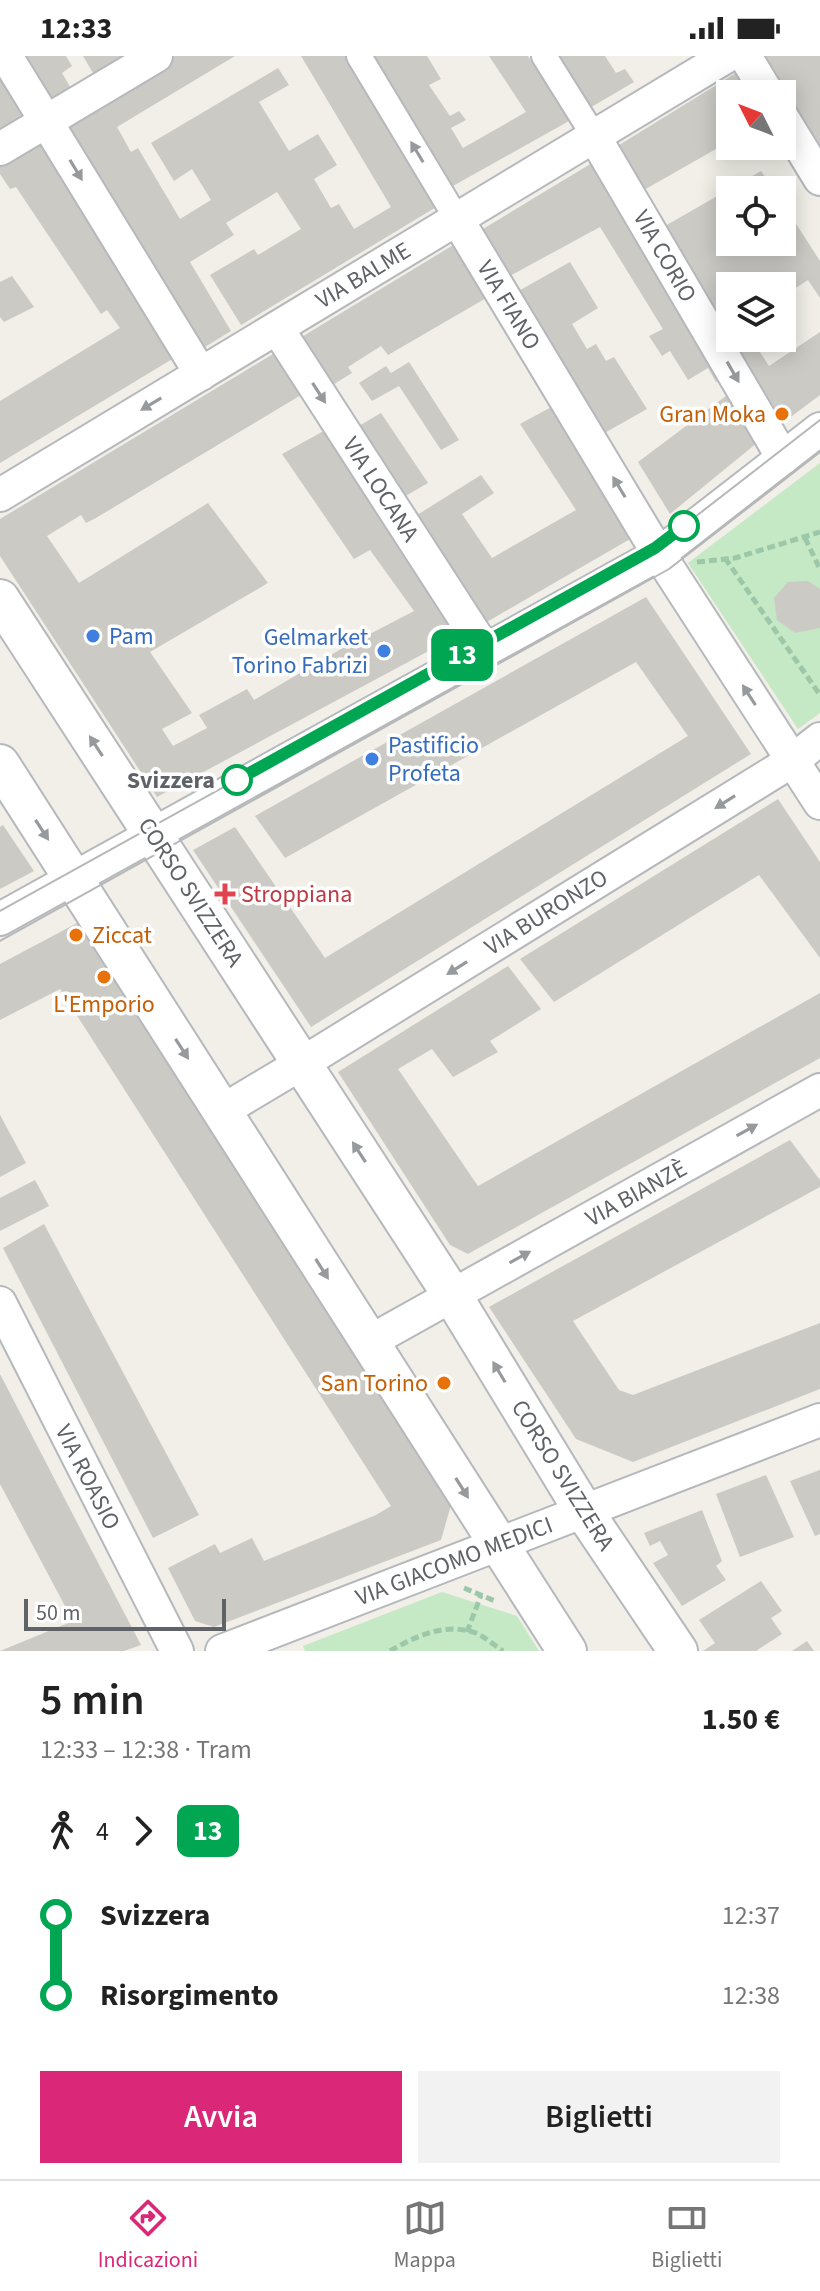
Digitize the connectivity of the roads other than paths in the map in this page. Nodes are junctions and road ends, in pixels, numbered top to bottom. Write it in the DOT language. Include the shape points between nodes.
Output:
graph roads {
  1 [pos="6,56"];
  2 [pos="156,56"];
  3 [pos="359,56"];
  4 [pos="544,56"];
  5 [pos="727,56"];
  6 [pos="745,56"];
  7 [pos="760,80"];
  8 [pos="46,120"];
  9 [pos="594,136"];
  10 [pos="796,140"];
  11 [pos="0,149"];
  12 [pos="820,179"];
  13 [pos="457,219"];
  14 [pos="277,328"];
  15 [pos="201,374"];
  16 [pos="820,429"];
  17 [pos="783,458"];
  18 [pos="0,495"];
  19 [pos="674,558"];
  20 [pos="0,599"];
  21 [pos="485,650"];
  22 [pos="820,739"];
  23 [pos="792,761"];
  24 [pos="0,764"];
  25 [pos="820,803"];
  26 [pos="154,834"];
  27 [pos="74,879"];
  28 [pos="0,919"];
  29 [pos="301,1064"];
  30 [pos="820,1090"];
  31 [pos="222,1111"];
  32 [pos="452,1295"];
  33 [pos="0,1303"];
  34 [pos="369,1342"];
  35 [pos="820,1420"];
  36 [pos="583,1510"];
  37 [pos="498,1545"];
  38 [pos="177,1651"];
  39 [pos="222,1651"];
  40 [pos="567,1651"];
  41 [pos="678,1651"];
  1 -- 8 [label="street"];
  2 -- 8 [label="street"];
  13 -- 3 [label="street, VIA FIANO, one-way"];
  4 -- 9 [label="street, VIA CORIO"];
  5 -- 9 [label="street, VIA BALME"];
  6 -- 7 [label="street"];
  8 -- 11 [label="street"];
  8 -- 15 [label="street, one-way"];
  9 -- 13 [label="street, VIA BALME"];
  9 -- 17 [label="street, VIA CORIO, one-way"];
  10 -- 12 [label="street"];
  13 -- 14 [label="street, VIA BALME"];
  19 -- 13 [label="street, VIA FIANO, one-way"];
  14 -- 15 [label="street, VIA BALME"];
  14 -- 21 [label="street, VIA LOCANA, one-way"];
  15 -- 18 [label="street, VIA BALME, one-way"];
  16 -- 17 [label="street"];
  17 -- 19 [label="street"];
  19 -- 21 [label="street"];
  23 -- 19 [label="street, VIA FIANO, one-way"];
  26 -- 20 [label="street, CORSO SVIZZERA, one-way"];
  21 -- 26 [label="street"];
  22 -- 23 [label="street, VIA BURONZO"];
  23 -- 25 [label="street, VIA FIANO"];
  23 -- 29 [label="street, VIA BURONZO, one-way"];
  24 -- 27 [label="street, one-way"];
  26 -- 27 [label="street"];
  26 -- 29 [label="street, CORSO SVIZZERA"];
  27 -- 28 [label="street"];
  27 -- 31 [label="street, one-way"];
  29 -- 31 [label="street"];
  32 -- 29 [label="street, CORSO SVIZZERA, one-way"];
  32 -- 30 [label="street, VIA BIANZÈ, one-way"];
  31 -- 34 [label="street, one-way"];
  32 -- 34 [label="street"];
  36 -- 32 [label="street, CORSO SVIZZERA, one-way"];
  33 -- 38 [label="street, VIA ROASIO"];
  34 -- 37 [label="street, one-way"];
  35 -- 36 [label="street, VIA GIACOMO MEDICI"];
  36 -- 37 [label="street, VIA GIACOMO MEDICI"];
  36 -- 41 [label="street, CORSO SVIZZERA"];
  37 -- 39 [label="street, VIA GIACOMO MEDICI"];
  37 -- 40 [label="street"];
}
